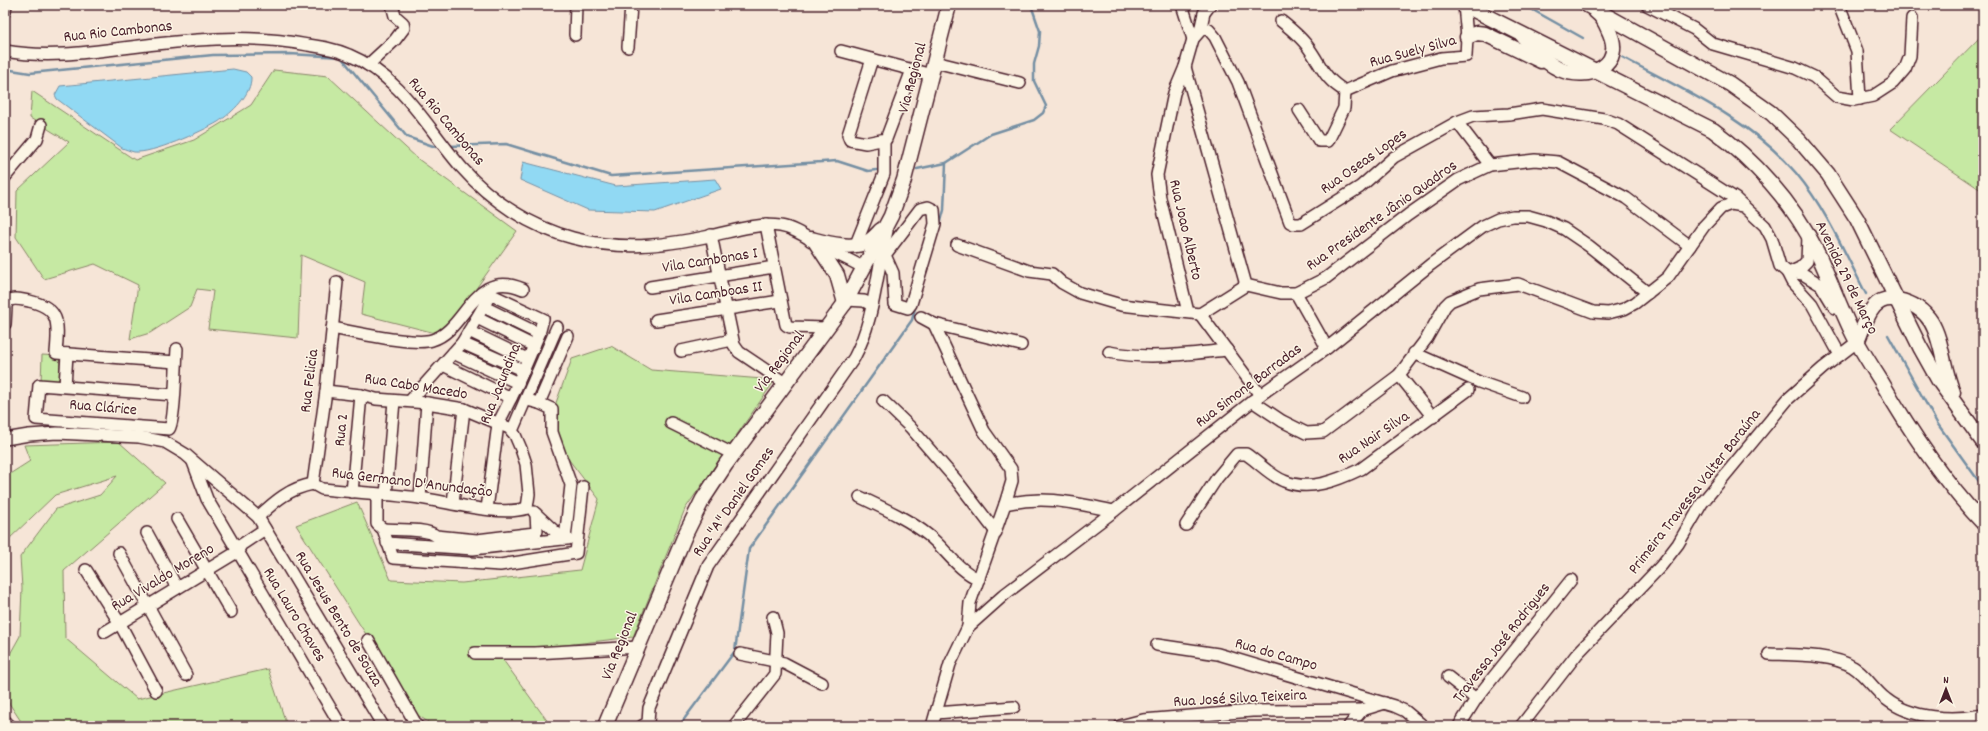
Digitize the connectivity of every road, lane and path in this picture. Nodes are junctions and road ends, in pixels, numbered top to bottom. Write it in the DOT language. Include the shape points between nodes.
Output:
graph roads {
  1 [pos="6,5"];
  2 [pos="392,5"];
  3 [pos="576,5"];
  4 [pos="631,5"];
  5 [pos="950,5"];
  6 [pos="1182,5"];
  7 [pos="1210,5"];
  8 [pos="1464,5"];
  9 [pos="1587,5"];
  10 [pos="1647,5"];
  11 [pos="1839,5"];
  12 [pos="5,11"];
  13 [pos="1912,18"];
  14 [pos="1282,21"];
  15 [pos="1202,26"];
  16 [pos="1519,31"];
  17 [pos="575,36"];
  18 [pos="1467,36"];
  19 [pos="1193,39"];
  20 [pos="628,47"];
  21 [pos="5,51"];
  22 [pos="841,51"];
  23 [pos="872,60"];
  24 [pos="1549,63"];
  25 [pos="368,65"];
  26 [pos="1186,67"];
  27 [pos="934,69"];
  28 [pos="912,70"];
  29 [pos="1598,71"];
  30 [pos="1020,83"];
  31 [pos="1345,91"];
  32 [pos="1860,99"];
  33 [pos="1299,110"];
  34 [pos="1457,122"];
  35 [pos="41,125"];
  36 [pos="884,141"];
  37 [pos="1490,165"];
  38 [pos="5,177"];
  39 [pos="1724,190"];
  40 [pos="1743,206"];
  41 [pos="1721,208"];
  42 [pos="890,219"];
  43 [pos="766,225"];
  44 [pos="712,235"];
  45 [pos="1808,236"];
  46 [pos="818,243"];
  47 [pos="856,244"];
  48 [pos="957,245"];
  49 [pos="1690,246"];
  50 [pos="883,255"];
  51 [pos="774,267"];
  52 [pos="863,272"];
  53 [pos="1789,272"];
  54 [pos="720,276"];
  55 [pos="337,282"];
  56 [pos="1246,285"];
  57 [pos="650,287"];
  58 [pos="523,289"];
  59 [pos="1296,293"];
  60 [pos="1648,293"];
  61 [pos="1898,299"];
  62 [pos="780,301"];
  63 [pos="845,302"];
  64 [pos="872,305"];
  65 [pos="484,307"];
  66 [pos="726,309"];
  67 [pos="1188,312"];
  68 [pos="1200,314"];
  69 [pos="921,317"];
  70 [pos="477,318"];
  71 [pos="656,320"];
  72 [pos="5,324"];
  73 [pos="934,324"];
  74 [pos="332,328"];
  75 [pos="557,328"];
  76 [pos="826,328"];
  77 [pos="469,331"];
  78 [pos="539,334"];
  79 [pos="568,336"];
  80 [pos="1855,338"];
  81 [pos="462,343"];
  82 [pos="733,343"];
  83 [pos="1021,345"];
  84 [pos="534,346"];
  85 [pos="177,348"];
  86 [pos="1327,348"];
  87 [pos="1227,350"];
  88 [pos="681,351"];
  89 [pos="1108,352"];
  90 [pos="453,353"];
  91 [pos="1414,353"];
  92 [pos="62,354"];
  93 [pos="1840,355"];
  94 [pos="527,359"];
  95 [pos="176,362"];
  96 [pos="443,365"];
  97 [pos="523,370"];
  98 [pos="1398,375"];
  99 [pos="518,383"];
  100 [pos="785,383"];
  101 [pos="66,386"];
  102 [pos="1468,390"];
  103 [pos="326,391"];
  104 [pos="174,395"];
  105 [pos="361,395"];
  106 [pos="1522,397"];
  107 [pos="511,398"];
  108 [pos="1256,398"];
  109 [pos="394,400"];
  110 [pos="527,400"];
  111 [pos="883,401"];
  112 [pos="410,402"];
  113 [pos="427,403"];
  114 [pos="539,403"];
  115 [pos="464,409"];
  116 [pos="1433,417"];
  117 [pos="1965,418"];
  118 [pos="671,423"];
  119 [pos="498,424"];
  120 [pos="512,431"];
  121 [pos="5,439"];
  122 [pos="1983,442"];
  123 [pos="733,454"];
  124 [pos="193,462"];
  125 [pos="313,484"];
  126 [pos="583,487"];
  127 [pos="352,492"];
  128 [pos="382,495"];
  129 [pos="860,497"];
  130 [pos="420,498"];
  131 [pos="453,503"];
  132 [pos="1005,504"];
  133 [pos="487,509"];
  134 [pos="531,511"];
  135 [pos="1114,511"];
  136 [pos="258,517"];
  137 [pos="177,519"];
  138 [pos="1983,523"];
  139 [pos="1186,525"];
  140 [pos="265,528"];
  141 [pos="383,529"];
  142 [pos="996,532"];
  143 [pos="147,533"];
  144 [pos="564,539"];
  145 [pos="387,542"];
  146 [pos="578,544"];
  147 [pos="237,552"];
  148 [pos="119,553"];
  149 [pos="86,570"];
  150 [pos="206,571"];
  151 [pos="979,579"];
  152 [pos="1571,580"];
  153 [pos="177,588"];
  154 [pos="149,604"];
  155 [pos="231,612"];
  156 [pos="773,617"];
  157 [pos="120,622"];
  158 [pos="968,627"];
  159 [pos="105,632"];
  160 [pos="368,640"];
  161 [pos="1157,645"];
  162 [pos="639,646"];
  163 [pos="475,653"];
  164 [pos="740,654"];
  165 [pos="1769,654"];
  166 [pos="776,661"];
  167 [pos="186,675"];
  168 [pos="1448,677"];
  169 [pos="822,683"];
  170 [pos="156,692"];
  171 [pos="1476,699"];
  172 [pos="1385,703"];
  173 [pos="1014,707"];
  174 [pos="1362,710"];
  175 [pos="936,713"];
  176 [pos="1983,715"];
  177 [pos="5,721"];
  178 [pos="647,725"];
  179 [pos="10,726"];
  180 [pos="341,726"];
  181 [pos="383,726"];
  182 [pos="417,726"];
  183 [pos="605,726"];
  184 [pos="734,726"];
  185 [pos="932,726"];
  186 [pos="1120,726"];
  187 [pos="1349,726"];
  188 [pos="1424,726"];
  189 [pos="1460,726"];
  190 [pos="1521,726"];
  1 -- 12 [label="street"];
  2 -- 25 [label="street" via="395,16 403,23 404,28"];
  3 -- 17 [label="street"];
  4 -- 20 [label="street"];
  5 -- 27 [label="main road, Via Regional"];
  6 -- 19 [label="street"];
  7 -- 15 [label="street" via="1204,13"];
  8 -- 16 [label="main road, Avenida 29 de Março"];
  8 -- 18 [label="street, Rua Suely Silva"];
  9 -- 29 [label="main road" via="1599,14 1611,35 1613,46 1608,64"];
  9 -- 61 [label="main road" via="1730,84 1771,113 1799,140 1828,174 1857,219"];
  10 -- 32 [label="street" via="1694,29 1713,44 1795,68 1814,77 1837,97"];
  11 -- 32 [label="street" via="1857,51"];
  13 -- 32 [label="street" via="1910,56 1905,69 1893,83 1873,96"];
  14 -- 31 [label="street" via="1308,46 1330,82"];
  15 -- 19 [label="street"];
  15 -- 34 [label="street, Rua Oseas Lopes" via="1215,37 1238,82 1292,224 1301,224 1348,194 1394,157"];
  16 -- 24 [label="main road"];
  16 -- 29 [label="main road, Avenida 29 de Março"];
  18 -- 24 [label="main road" via="1485,34 1533,58"];
  18 -- 31 [label="street, Rua Suely Silva" via="1466,56 1441,58 1392,71"];
  19 -- 26 [label="street, Rua Joao Alberto"];
  21 -- 25 [label="street, Rua Rio Cambonas" via="73,54 184,41 249,38 291,41 335,50"];
  22 -- 23 [label="street"];
  23 -- 28 [label="street"];
  23 -- 36 [label="street" via="848,135 850,140 866,143"];
  24 -- 29 [label="main road" via="1568,72"];
  25 -- 44 [label="street, Rua Rio Cambonas" via="403,93 474,181 504,205 537,224 572,238 612,246 641,247"];
  26 -- 56 [label="street"];
  26 -- 67 [label="street, Rua Joao Alberto" via="1174,93 1157,186"];
  27 -- 28 [label="street"];
  27 -- 30 [label="street"];
  27 -- 42 [label="main road, Via Regional" via="904,180"];
  28 -- 36 [label="street"];
  29 -- 45 [label="main road, Avenida 29 de Março" via="1686,115 1732,143 1757,168 1794,213"];
  31 -- 33 [label="street" via="1344,108 1328,141 1319,141"];
  34 -- 37 [label="street"];
  34 -- 39 [label="street, Rua Oseas Lopes" via="1473,116 1542,109 1604,119 1618,124"];
  35 -- 38 [label="street" via="37,139"];
  36 -- 47 [label="street" via="884,174"];
  37 -- 49 [label="street, Rua Presidente Jânio Quadros" via="1535,160 1558,162 1626,198"];
  37 -- 59 [label="street, Rua Presidente Jânio Quadros" via="1458,180 1326,278"];
  39 -- 40 [label="street, Rua Oseas Lopes"];
  39 -- 41 [label="street"];
  40 -- 41 [label="street" via="1731,204"];
  40 -- 53 [label="street, Rua Oseas Lopes" via="1765,226 1780,266"];
  41 -- 49 [label="street"];
  42 -- 47 [label="main road" via="871,240"];
  42 -- 50 [label="street, Rua \"A\" Daniel Gomes"];
  42 -- 52 [label="main road, Via Regional"];
  43 -- 44 [label="street, Rua Rio Cambonas"];
  43 -- 46 [label="street, Rua Rio Cambonas" via="789,228"];
  43 -- 51 [label="street"];
  44 -- 54 [label="street"];
  45 -- 53 [label="street" via="1807,262"];
  45 -- 80 [label="main road, Avenida 29 de Março" via="1815,246"];
  46 -- 47 [label="main road"];
  46 -- 52 [label="street, Rua Rio Cambonas"];
  46 -- 63 [label="main road" via="837,275"];
  48 -- 67 [label="street" via="1029,271 1052,274 1080,294 1114,303"];
  49 -- 60 [label="street" via="1668,277"];
  50 -- 50 [label="street" via="920,208 928,207 934,210 935,224 908,308 895,304 893,274"];
  50 -- 64 [label="street, Rua \"A\" Daniel Gomes"];
  51 -- 54 [label="street, Vila Cambonas I"];
  51 -- 62 [label="street"];
  52 -- 63 [label="main road, Via Regional"];
  53 -- 80 [label="street" via="1803,274 1821,285"];
  53 -- 93 [label="street, Rua Oseas Lopes" via="1792,282 1812,304"];
  54 -- 57 [label="street, Vila Cambonas I"];
  54 -- 66 [label="street"];
  55 -- 74 [label="street, Rua Felicia"];
  56 -- 59 [label="street, Rua Presidente Jânio Quadros" via="1281,293"];
  56 -- 68 [label="street"];
  58 -- 74 [label="street" via="506,284 488,288 446,332 433,340 415,342"];
  59 -- 86 [label="street"];
  60 -- 86 [label="street, Rua Simone Barradas" via="1564,228 1528,216 1513,216 1483,226"];
  60 -- 91 [label="street" via="1624,309 1600,313 1518,284 1480,289 1462,295 1445,306 1427,338"];
  61 -- 80 [label="main road" via="1883,299 1876,303"];
  61 -- 117 [label="main road" via="1920,347"];
  61 -- 117 [label="main road" via="1918,307 1934,324 1952,388"];
  62 -- 66 [label="street, Vila Camboas II"];
  62 -- 76 [label="street" via="786,326"];
  63 -- 64 [label="street" via="864,301"];
  63 -- 76 [label="main road, Via Regional"];
  64 -- 178 [label="street, Rua \"A\" Daniel Gomes" via="868,326 854,358 708,566 649,708"];
  65 -- 70 [label="street"];
  65 -- 78 [label="street"];
  65 -- 78 [label="street, Rua Jacundina" via="489,297 494,296 541,318 544,321"];
  66 -- 71 [label="street, Vila Camboas II"];
  66 -- 82 [label="street"];
  67 -- 68 [label="street"];
  68 -- 87 [label="street"];
  69 -- 73 [label="street"];
  70 -- 77 [label="street"];
  70 -- 84 [label="street"];
  72 -- 92 [label="street" via="7,303 13,298 41,304 51,311 57,320"];
  73 -- 83 [label="street"];
  73 -- 132 [label="street" via="984,431 1011,469 1012,481"];
  74 -- 103 [label="street, Rua Felicia"];
  75 -- 110 [label="street"];
  76 -- 100 [label="main road, Via Regional"];
  77 -- 81 [label="street"];
  77 -- 94 [label="street"];
  78 -- 84 [label="street, Rua Jacundina"];
  79 -- 114 [label="street"];
  80 -- 93 [label="street, Primeira Travessa Valter Baraúna"];
  80 -- 138 [label="main road, Avenida 29 de Março" via="1901,415 1942,474"];
  81 -- 90 [label="street"];
  81 -- 97 [label="street"];
  82 -- 88 [label="street"];
  82 -- 100 [label="street" via="739,352"];
  84 -- 94 [label="street, Rua Jacundina"];
  85 -- 95 [label="street"];
  86 -- 108 [label="street, Rua Simone Barradas"];
  87 -- 89 [label="street" via="1165,356"];
  87 -- 108 [label="street"];
  90 -- 96 [label="street"];
  90 -- 99 [label="street"];
  91 -- 98 [label="street"];
  91 -- 106 [label="street" via="1479,382"];
  92 -- 95 [label="street"];
  92 -- 101 [label="street"];
  93 -- 190 [label="street, Primeira Travessa Valter Baraúna" via="1788,399 1702,503 1678,544 1661,566 1577,654"];
  94 -- 97 [label="street, Rua Jacundina"];
  95 -- 104 [label="street"];
  96 -- 107 [label="street"];
  96 -- 112 [label="street"];
  97 -- 99 [label="street, Rua Jacundina"];
  98 -- 108 [label="street" via="1329,429 1314,434 1306,433 1282,421"];
  98 -- 116 [label="street, Rua Nair Silva"];
  99 -- 107 [label="street, Rua Jacundina"];
  100 -- 123 [label="main road, Via Regional"];
  101 -- 104 [label="street"];
  101 -- 104 [label="street, Rua Clárice" via="39,385 36,419 166,429 172,424"];
  102 -- 116 [label="street, Rua Nair Silva"];
  103 -- 105 [label="street, Rua Cabo Macedo"];
  103 -- 125 [label="street, Rua Felicia"];
  105 -- 109 [label="street, Rua Cabo Macedo" via="372,399"];
  105 -- 127 [label="street, Rua 2"];
  107 -- 119 [label="street, Rua Jacundina"];
  108 -- 135 [label="street, Rua Simone Barradas"];
  109 -- 112 [label="street, Rua Cabo Macedo"];
  109 -- 128 [label="street"];
  110 -- 114 [label="street"];
  110 -- 120 [label="street"];
  111 -- 142 [label="street" via="910,427 957,481"];
  112 -- 113 [label="street, Rua Cabo Macedo"];
  113 -- 115 [label="street, Rua Cabo Macedo"];
  113 -- 130 [label="street"];
  114 -- 144 [label="street" via="552,409 552,432 571,483"];
  115 -- 119 [label="street, Rua Cabo Macedo"];
  115 -- 131 [label="street"];
  116 -- 139 [label="street, Rua Nair Silva" via="1361,469 1326,483 1295,485 1283,481 1246,454 1237,454 1217,478"];
  117 -- 122 [label="main road"];
  118 -- 123 [label="street"];
  119 -- 120 [label="street, Rua Cabo Macedo"];
  119 -- 133 [label="street, Rua Jacundina"];
  120 -- 134 [label="street" via="526,464"];
  121 -- 124 [label="street, Rua Jesus Bento de Souza" via="28,434 57,433 139,437 165,442"];
  123 -- 162 [label="main road, Via Regional" via="693,517"];
  124 -- 136 [label="street, Rua Jesus Bento de Souza"];
  124 -- 147 [label="street, Rua Lauro Chaves" via="207,499"];
  125 -- 127 [label="street, Rua Germano D'Anundação" via="322,489"];
  125 -- 136 [label="street, Rua Germano D'Anundação" via="284,495"];
  126 -- 146 [label="street"];
  127 -- 128 [label="street, Rua Germano D'Anundação"];
  128 -- 130 [label="street, Rua Germano D'Anundação"];
  128 -- 141 [label="street" via="376,518"];
  129 -- 151 [label="street" via="917,527 930,536 963,570"];
  130 -- 131 [label="street, Rua Germano D'Anundação"];
  131 -- 133 [label="street, Rua Germano D'Anundação"];
  132 -- 135 [label="street" via="1027,499 1061,500"];
  132 -- 142 [label="street"];
  133 -- 134 [label="street, Rua Germano D'Anundação"];
  134 -- 141 [label="street" via="537,531 535,533 477,540"];
  134 -- 144 [label="street"];
  135 -- 158 [label="street, Rua Simone Barradas" via="1005,594"];
  136 -- 140 [label="street, Rua Jesus Bento de Souza"];
  137 -- 150 [label="street"];
  140 -- 147 [label="street" via="241,545"];
  140 -- 181 [label="street, Rua Jesus Bento de Souza"];
  141 -- 145 [label="street"];
  142 -- 151 [label="street"];
  143 -- 153 [label="street"];
  144 -- 145 [label="street" via="474,549"];
  144 -- 146 [label="street"];
  145 -- 146 [label="street" via="391,557 395,559 500,565 574,554"];
  147 -- 150 [label="street, Rua Vivaldo Moreno"];
  147 -- 180 [label="street, Rua Lauro Chaves"];
  148 -- 154 [label="street"];
  149 -- 157 [label="street"];
  150 -- 153 [label="street, Rua Vivaldo Moreno"];
  150 -- 155 [label="street"];
  151 -- 158 [label="street" via="970,603"];
  152 -- 171 [label="street, Travessa José Rodrigues"];
  153 -- 154 [label="street, Rua Vivaldo Moreno"];
  154 -- 157 [label="street, Rua Vivaldo Moreno"];
  154 -- 167 [label="street"];
  156 -- 166 [label="street" via="777,633"];
  157 -- 159 [label="street, Rua Vivaldo Moreno"];
  157 -- 170 [label="street"];
  158 -- 175 [label="street, Rua Simone Barradas" via="950,664"];
  160 -- 182 [label="street"];
  161 -- 172 [label="street, Rua do Campo" via="1218,654"];
  162 -- 163 [label="street" via="534,653"];
  162 -- 183 [label="main road, Via Regional"];
  164 -- 166 [label="street"];
  165 -- 176 [label="street" via="1809,656 1844,663 1854,668 1885,699 1910,712 1947,717"];
  166 -- 169 [label="street"];
  166 -- 184 [label="street" via="775,674"];
  168 -- 171 [label="street"];
  171 -- 189 [label="street, Travessa José Rodrigues"];
  172 -- 174 [label="street, Rua José Silva Teixeira"];
  172 -- 188 [label="street, Rua do Campo" via="1405,711"];
  173 -- 175 [label="street"];
  174 -- 186 [label="street, Rua José Silva Teixeira" via="1252,711 1143,720"];
  174 -- 187 [label="street"];
  175 -- 185 [label="street, Rua Simone Barradas"];
  177 -- 179 [label="street"];
}
